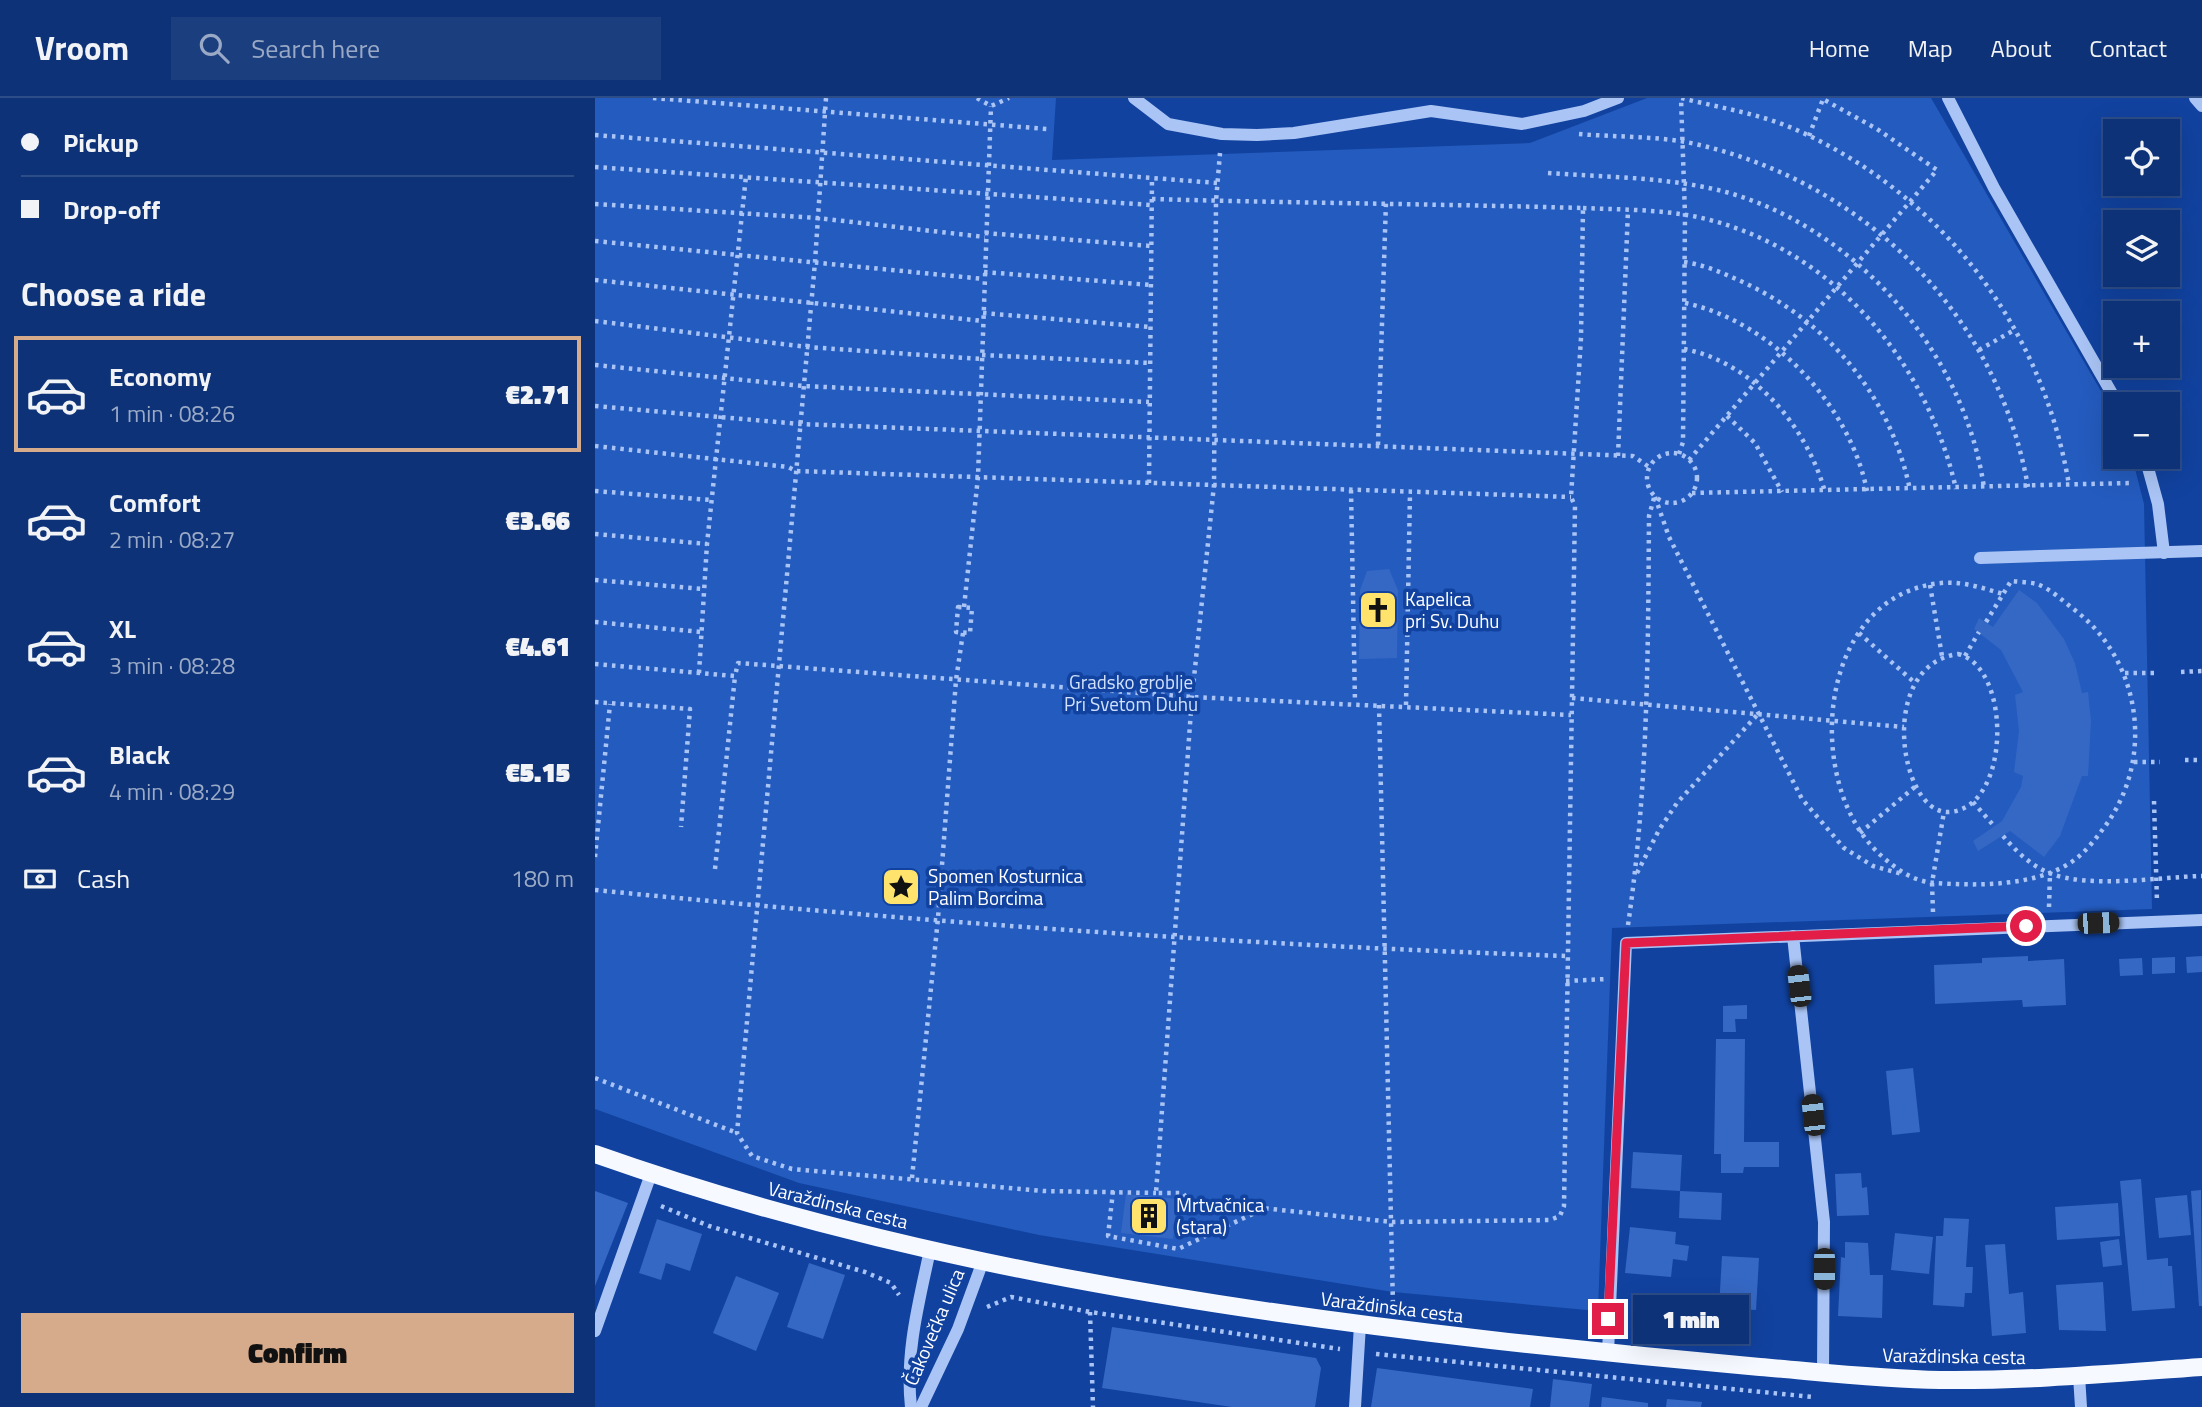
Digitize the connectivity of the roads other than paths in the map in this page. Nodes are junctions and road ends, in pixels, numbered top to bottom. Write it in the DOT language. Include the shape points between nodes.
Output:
graph roads {
  1 [pos="1134,98"];
  2 [pos="1618,98"];
  3 [pos="1948,98"];
  4 [pos="2195,98"];
  5 [pos="2202,107"];
  6 [pos="2111,392"];
  7 [pos="2148,469"];
  8 [pos="2202,551"];
  9 [pos="2164,553"];
  10 [pos="1980,558"];
  11 [pos="2202,920"];
  12 [pos="1793,936"];
  13 [pos="595,1154"];
  14 [pos="651,1174"];
  15 [pos="930,1250"];
  16 [pos="983,1261"];
  17 [pos="1360,1325"];
  18 [pos="595,1331"];
  19 [pos="1608,1353"];
  20 [pos="2202,1367"];
  21 [pos="1823,1372"];
  22 [pos="2079,1376"];
  23 [pos="911,1407"];
  24 [pos="921,1407"];
  25 [pos="1355,1407"];
  26 [pos="2081,1407"];
  1 -- 2 [label="street" via="1168,124 1222,134 1294,133 1431,111 1523,124 1584,111"];
  3 -- 6 [label="street"];
  4 -- 5 [label="street"];
  7 -- 9 [label="street"];
  8 -- 9 [label="street"];
  9 -- 10 [label="street"];
  11 -- 12 [label="street"];
  12 -- 19 [label="street" via="1626,943"];
  12 -- 21 [label="street" via="1824,1222"];
  13 -- 14 [label="main road, Varaždinska cesta"];
  14 -- 15 [label="main road, Varaždinska cesta"];
  14 -- 18 [label="street"];
  15 -- 16 [label="main road, Varaždinska cesta"];
  15 -- 23 [label="street, Čakovečka ulica" via="910,1348"];
  16 -- 17 [label="main road, Varaždinska cesta"];
  16 -- 24 [label="street, Čakovečka ulica" via="958,1329"];
  17 -- 19 [label="main road, Varaždinska cesta"];
  17 -- 25 [label="street"];
  19 -- 21 [label="main road, Varaždinska cesta"];
  20 -- 22 [label="main road, Varaždinska cesta"];
  21 -- 22 [label="main road, Varaždinska cesta" via="1940,1380"];
  22 -- 26 [label="street"];
}
